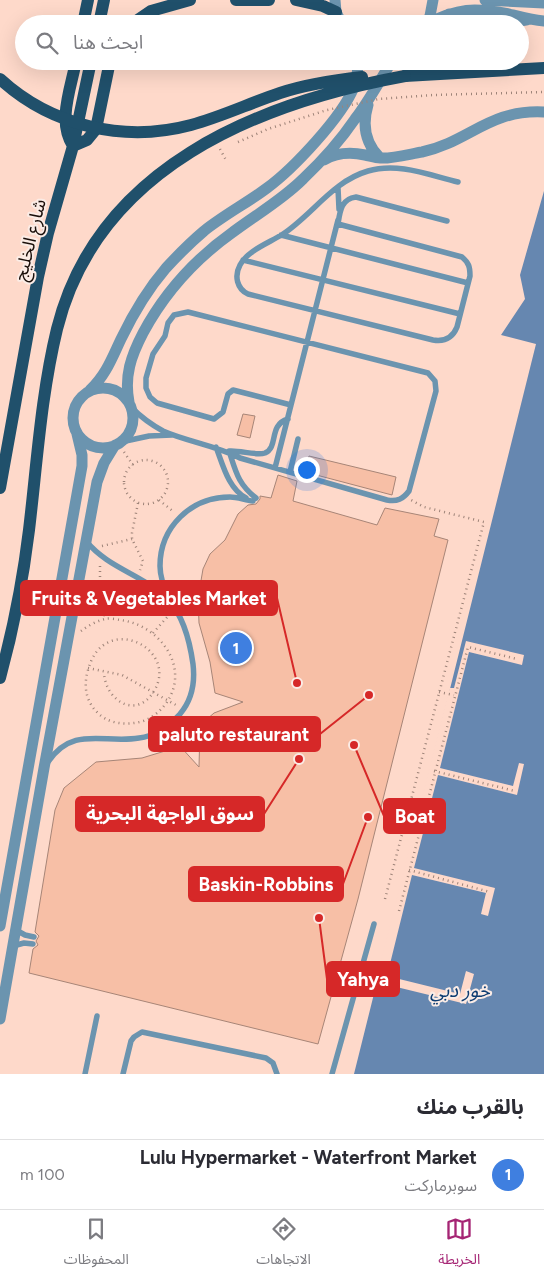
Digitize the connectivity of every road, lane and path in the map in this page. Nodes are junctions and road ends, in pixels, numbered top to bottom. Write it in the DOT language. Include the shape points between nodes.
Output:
graph roads {
  1 [pos="88,0"];
  2 [pos="104,0"];
  3 [pos="190,0"];
  4 [pos="236,0"];
  5 [pos="268,0"];
  6 [pos="296,0"];
  7 [pos="433,0"];
  8 [pos="485,0"];
  9 [pos="538,0"];
  10 [pos="544,3"];
  11 [pos="336,6"];
  12 [pos="85,15"];
  13 [pos="101,15"];
  14 [pos="145,15"];
  15 [pos="430,15"];
  16 [pos="446,15"];
  17 [pos="512,15"];
  18 [pos="529,20"];
  19 [pos="544,21"];
  20 [pos="544,68"];
  21 [pos="529,69"];
  22 [pos="74,70"];
  23 [pos="89,70"];
  24 [pos="108,70"];
  25 [pos="358,70"];
  26 [pos="386,70"];
  27 [pos="509,70"];
  28 [pos="405,76"];
  29 [pos="0,79"];
  30 [pos="544,92"];
  31 [pos="371,95"];
  32 [pos="544,112"];
  33 [pos="236,143"];
  34 [pos="73,146"];
  35 [pos="228,146"];
  36 [pos="380,158"];
  37 [pos="228,162"];
  38 [pos="320,162"];
  39 [pos="458,182"];
  40 [pos="338,188"];
  41 [pos="447,222"];
  42 [pos="338,224"];
  43 [pos="281,235"];
  44 [pos="331,249"];
  45 [pos="243,260"];
  46 [pos="324,279"];
  47 [pos="468,283"];
  48 [pos="316,310"];
  49 [pos="460,314"];
  50 [pos="307,342"];
  51 [pos="90,390"];
  52 [pos="130,405"];
  53 [pos="291,405"];
  54 [pos="288,419"];
  55 [pos="77,434"];
  56 [pos="177,436"];
  57 [pos="298,439"];
  58 [pos="118,443"];
  59 [pos="216,447"];
  60 [pos="230,451"];
  61 [pos="133,465"];
  62 [pos="275,468"];
  63 [pos="290,472"];
  64 [pos="0,488"];
  65 [pos="406,497"];
  66 [pos="159,500"];
  67 [pos="254,500"];
  68 [pos="138,502"];
  69 [pos="179,517"];
  70 [pos="132,539"];
  71 [pos="89,544"];
  72 [pos="100,556"];
  73 [pos="136,576"];
  74 [pos="170,601"];
  75 [pos="175,609"];
  76 [pos="106,618"];
  77 [pos="153,633"];
  78 [pos="66,646"];
  79 [pos="517,658"];
  80 [pos="88,668"];
  81 [pos="104,672"];
  82 [pos="0,678"];
  83 [pos="154,692"];
  84 [pos="439,692"];
  85 [pos="454,696"];
  86 [pos="168,700"];
  87 [pos="184,709"];
  88 [pos="44,768"];
  89 [pos="434,771"];
  90 [pos="515,790"];
  91 [pos="410,870"];
  92 [pos="490,892"];
  93 [pos="385,899"];
  94 [pos="399,911"];
  95 [pos="374,924"];
  96 [pos="0,926"];
  97 [pos="16,930"];
  98 [pos="13,946"];
  99 [pos="96,1016"];
  100 [pos="0,1020"];
  101 [pos="85,1074"];
  102 [pos="123,1074"];
  103 [pos="277,1074"];
  104 [pos="332,1074"];
  1 -- 12 [label="main road"];
  2 -- 13 [label="main road"];
  3 -- 14 [label="main road"];
  4 -- 5 [label="main road"];
  6 -- 11 [label="main road"];
  7 -- 15 [label="street"];
  8 -- 10 [label="street"];
  9 -- 10 [label="street"];
  16 -- 17 [label="street" via="483,10"];
  18 -- 19 [label="street"];
  20 -- 21 [label="main road"];
  22 -- 34 [label="main road" via="65,120"];
  23 -- 34 [label="main road, شارع الخليج"];
  24 -- 34 [label="main road" via="96,130 87,140"];
  25 -- 51 [label="street" via="346,103 287,172 204,231 165,270 133,316 107,370"];
  26 -- 31 [label="street"];
  27 -- 28 [label="main road"];
  28 -- 29 [label="main road, bridge" via="363,77 308,86 191,125 156,132 104,130 69,121 35,105"];
  28 -- 82 [label="main road, bridge" via="343,89 282,108 189,152 136,193 93,246 72,286 56,335 22,577"];
  30 -- 33 [label="path, bridge" via="379,99 310,115"];
  31 -- 36 [label="street" via="365,129 372,150"];
  31 -- 38 [label="street" via="356,119"];
  32 -- 36 [label="street" via="506,115 444,146"];
  34 -- 64 [label="main road, شارع الخليج" via="38,277"];
  35 -- 37 [label="path" via="220,149"];
  36 -- 38 [label="street" via="349,153"];
  38 -- 52 [label="street" via="279,200 209,250 167,294 130,360 126,388"];
  39 -- 40 [label="lane" via="407,169 387,168 356,175"];
  40 -- 42 [label="lane"];
  40 -- 43 [label="lane"];
  41 -- 42 [label="lane" via="356,197 344,203"];
  42 -- 44 [label="lane"];
  42 -- 47 [label="lane" via="462,257 470,268"];
  43 -- 44 [label="lane"];
  43 -- 45 [label="lane"];
  44 -- 46 [label="lane"];
  44 -- 47 [label="lane"];
  45 -- 46 [label="lane"];
  45 -- 48 [label="lane" via="237,280 244,292"];
  46 -- 48 [label="lane"];
  46 -- 49 [label="lane"];
  47 -- 49 [label="lane"];
  48 -- 49 [label="lane" via="438,341 453,334"];
  48 -- 50 [label="lane"];
  50 -- 53 [label="lane"];
  50 -- 53 [label="lane" via="184,312 174,315 168,323 164,339 152,354 146,378 147,392 153,400 210,418 220,416 228,394 236,389"];
  50 -- 65 [label="lane" via="432,376 436,391"];
  51 -- 52 [label="street" via="111,389"];
  51 -- 55 [label="street" via="79,400 73,413"];
  52 -- 56 [label="lane" via="152,425"];
  52 -- 58 [label="street" via="130,430"];
  53 -- 54 [label="lane"];
  54 -- 60 [label="lane" via="277,426 268,452"];
  54 -- 62 [label="lane"];
  55 -- 58 [label="street" via="94,447"];
  55 -- 96 [label="street" via="82,472"];
  56 -- 58 [label="lane" via="149,436"];
  56 -- 59 [label="lane"];
  57 -- 63 [label="lane"];
  58 -- 61 [label="path"];
  58 -- 71 [label="street" via="100,472"];
  59 -- 60 [label="lane"];
  59 -- 67 [label="lane" via="236,491"];
  60 -- 62 [label="lane" via="240,458"];
  60 -- 67 [label="lane" via="239,480"];
  61 -- 66 [label="path" via="150,461 161,467 168,484"];
  61 -- 68 [label="path" via="126,475 125,487 131,498"];
  62 -- 63 [label="lane"];
  63 -- 65 [label="lane" via="388,500"];
  65 -- 84 [label="path" via="424,507 484,522"];
  66 -- 68 [label="path" via="148,504"];
  66 -- 69 [label="path"];
  67 -- 69 [label="lane" via="212,499"];
  68 -- 70 [label="path"];
  69 -- 74 [label="lane" via="168,532 160,566 162,585"];
  70 -- 71 [label="path"];
  70 -- 73 [label="path" via="143,561"];
  71 -- 72 [label="lane"];
  71 -- 78 [label="street"];
  72 -- 73 [label="lane"];
  72 -- 76 [label="path" via="100,603"];
  73 -- 74 [label="lane"];
  74 -- 75 [label="lane"];
  75 -- 77 [label="path"];
  75 -- 87 [label="lane" via="187,635 194,675 192,693"];
  76 -- 77 [label="path" via="136,623"];
  76 -- 78 [label="path" via="88,626"];
  77 -- 86 [label="path" via="165,645 173,662 174,678"];
  78 -- 88 [label="street"];
  79 -- 85 [label="path" via="468,647"];
  80 -- 81 [label="path"];
  80 -- 83 [label="path" via="106,643 119,638 131,640 148,649 158,665 159,678"];
  80 -- 86 [label="path" via="88,700 95,711 108,720 124,724 142,722 157,714"];
  81 -- 83 [label="path" via="122,675"];
  81 -- 83 [label="path" via="108,690 121,702 137,705"];
  83 -- 86 [label="path"];
  84 -- 85 [label="path"];
  84 -- 93 [label="path"];
  85 -- 89 [label="path"];
  86 -- 87 [label="path"];
  87 -- 88 [label="lane" via="157,733 140,738 74,741 52,756"];
  88 -- 97 [label="street"];
  89 -- 90 [label="path"];
  89 -- 91 [label="path"];
  91 -- 92 [label="path"];
  91 -- 94 [label="path"];
  95 -- 104 [label="lane"];
  97 -- 98 [label="street"];
  97 -- 98 [label="lane" via="34,941"];
  98 -- 100 [label="street"];
  99 -- 101 [label="lane"];
  102 -- 103 [label="lane" via="131,1041 142,1032 266,1058 273,1063"];
}
